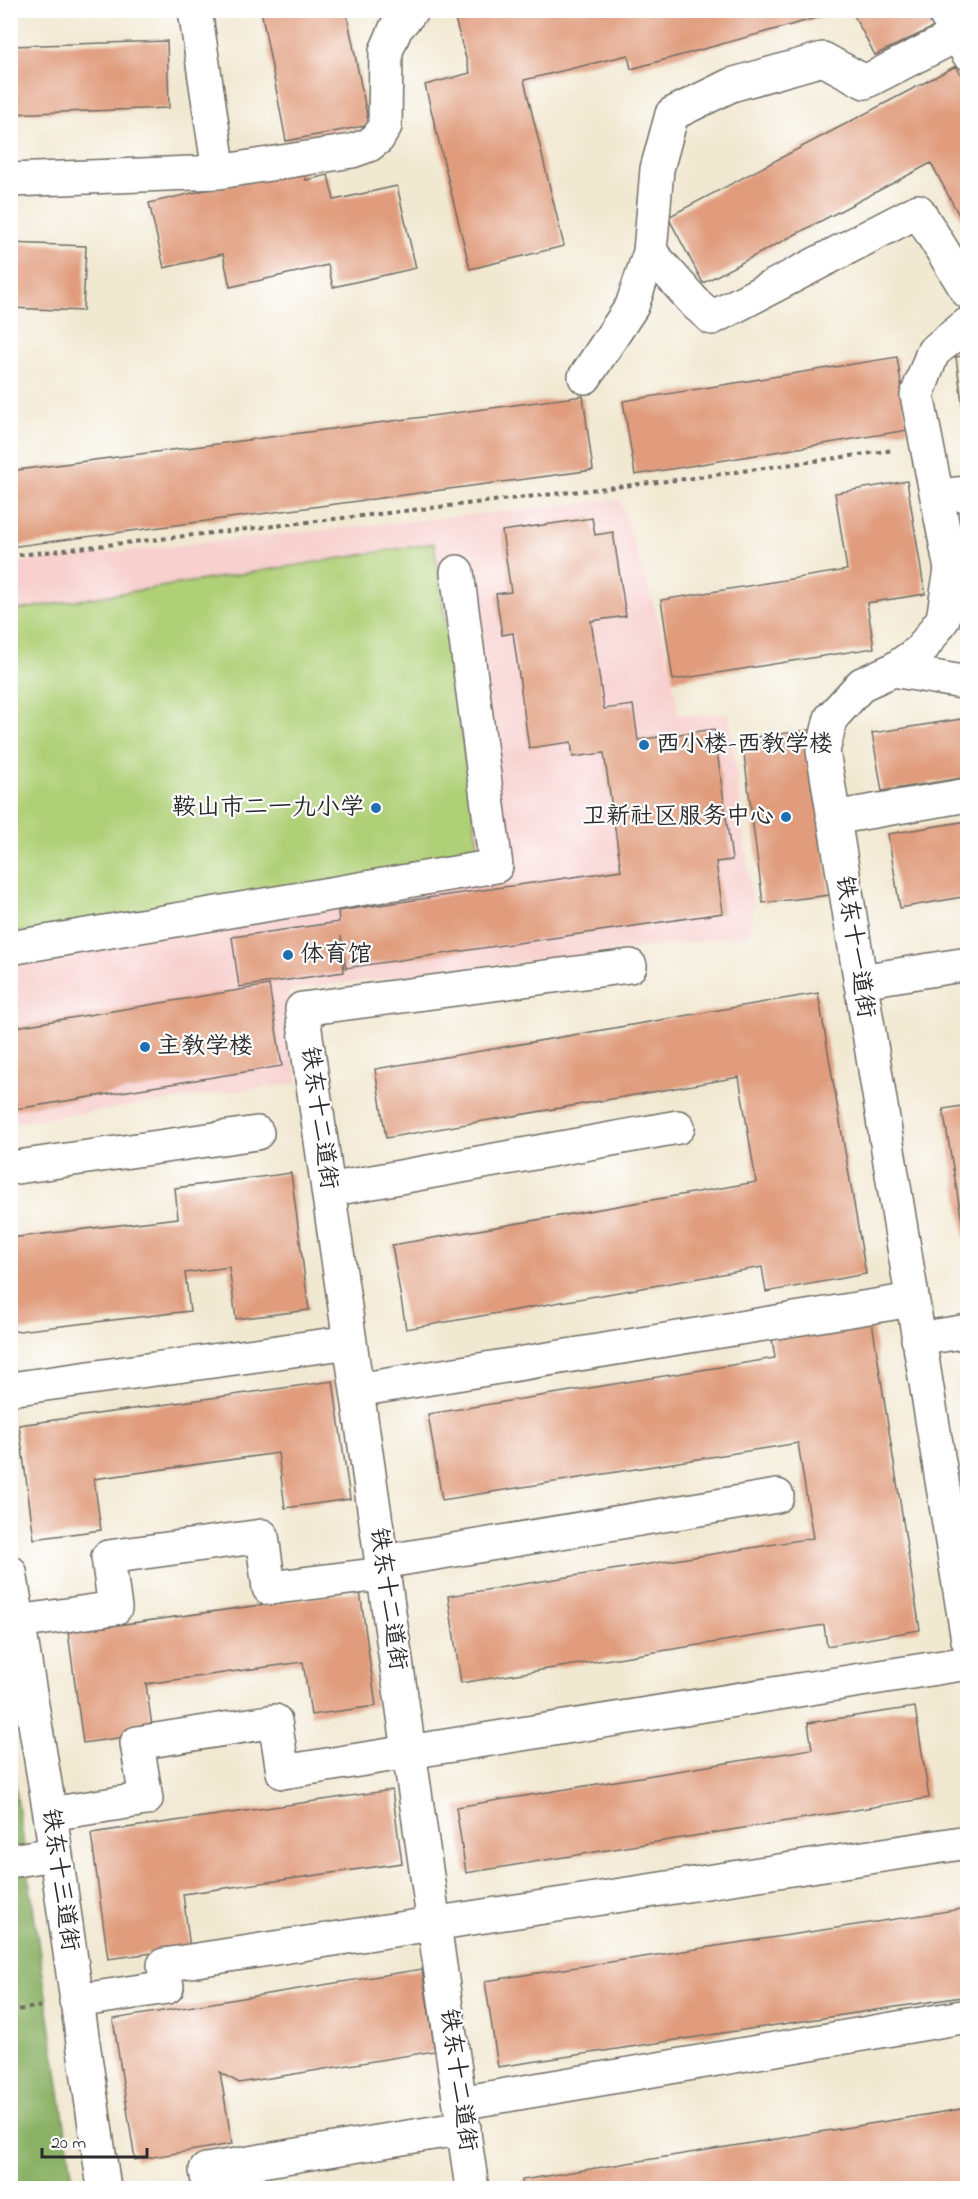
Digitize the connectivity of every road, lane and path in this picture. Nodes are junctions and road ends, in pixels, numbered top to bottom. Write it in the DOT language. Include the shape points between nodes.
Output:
graph roads {
  1 [pos="195,10"];
  2 [pos="412,10"];
  3 [pos="956,33"];
  4 [pos="219,172"];
  5 [pos="10,180"];
  6 [pos="651,252"];
  7 [pos="968,292"];
  8 [pos="968,324"];
  9 [pos="585,377"];
  10 [pos="928,445"];
  11 [pos="952,495"];
  12 [pos="10,556"];
  13 [pos="456,572"];
  14 [pos="893,670"];
  15 [pos="968,683"];
  16 [pos="968,795"];
  17 [pos="833,818"];
  18 [pos="10,948"];
  19 [pos="968,964"];
  20 [pos="630,966"];
  21 [pos="860,981"];
  22 [pos="678,1127"];
  23 [pos="257,1133"];
  24 [pos="10,1168"];
  25 [pos="328,1190"];
  26 [pos="912,1300"];
  27 [pos="968,1331"];
  28 [pos="918,1339"];
  29 [pos="350,1342"];
  30 [pos="10,1389"];
  31 [pos="357,1390"];
  32 [pos="777,1496"];
  33 [pos="960,1548"];
  34 [pos="382,1568"];
  35 [pos="10,1572"];
  36 [pos="18,1622"];
  37 [pos="968,1640"];
  38 [pos="968,1663"];
  39 [pos="409,1753"];
  40 [pos="50,1814"];
  41 [pos="968,1842"];
  42 [pos="55,1854"];
  43 [pos="10,1861"];
  44 [pos="434,1924"];
  45 [pos="76,2001"];
  46 [pos="968,2016"];
  47 [pos="462,2116"];
  48 [pos="104,2188"];
  49 [pos="209,2188"];
  50 [pos="472,2188"];
  1 -- 4 [label="street"];
  2 -- 4 [label="street" via="396,28 386,51 385,126 378,138 352,151"];
  3 -- 6 [label="street" via="866,82 823,59 731,85 672,114 657,169"];
  4 -- 5 [label="street"];
  6 -- 7 [label="street" via="712,318 918,211"];
  6 -- 9 [label="street" via="632,306"];
  8 -- 10 [label="street, 铁东十一道街" via="933,352 918,395"];
  10 -- 11 [label="street, 铁东十一道街"];
  10 -- 12 [label="path" via="685,479"];
  11 -- 14 [label="street, 铁东十一道街" via="951,569 943,619 920,651"];
  13 -- 18 [label="street" via="495,866"];
  14 -- 15 [label="street"];
  14 -- 17 [label="street, 铁东十一道街" via="862,684 831,718 823,752"];
  16 -- 17 [label="street"];
  17 -- 21 [label="street, 铁东十一道街"];
  19 -- 21 [label="street"];
  20 -- 25 [label="street, 铁东十二道街" via="302,1009"];
  21 -- 26 [label="street, 铁东十一道街"];
  22 -- 25 [label="street"];
  23 -- 24 [label="street"];
  25 -- 29 [label="street, 铁东十二道街"];
  26 -- 28 [label="street, 铁东十一道街"];
  26 -- 31 [label="street"];
  27 -- 28 [label="street"];
  28 -- 33 [label="street, 铁东十一道街"];
  29 -- 30 [label="street"];
  29 -- 31 [label="street, 铁东十二道街"];
  31 -- 34 [label="street, 铁东十二道街"];
  32 -- 34 [label="street"];
  33 -- 37 [label="street, 铁东十一道街"];
  34 -- 36 [label="street" via="269,1588 262,1536 108,1557 115,1608"];
  34 -- 39 [label="street, 铁东十二道街"];
  35 -- 36 [label="street, 铁东十三道街"];
  36 -- 40 [label="street, 铁东十三道街"];
  38 -- 39 [label="street"];
  39 -- 40 [label="street" via="283,1773 275,1721 137,1743 146,1799"];
  39 -- 44 [label="street, 铁东十二道街"];
  40 -- 42 [label="street, 铁东十三道街"];
  41 -- 44 [label="street"];
  42 -- 43 [label="street"];
  42 -- 45 [label="street, 铁东十三道街"];
  44 -- 45 [label="street" via="164,1965 167,1987"];
  44 -- 47 [label="street, 铁东十二道街"];
  45 -- 48 [label="street, 铁东十三道街"];
  46 -- 47 [label="street"];
  47 -- 49 [label="street" via="207,2170"];
  47 -- 50 [label="street, 铁东十二道街"];
}
